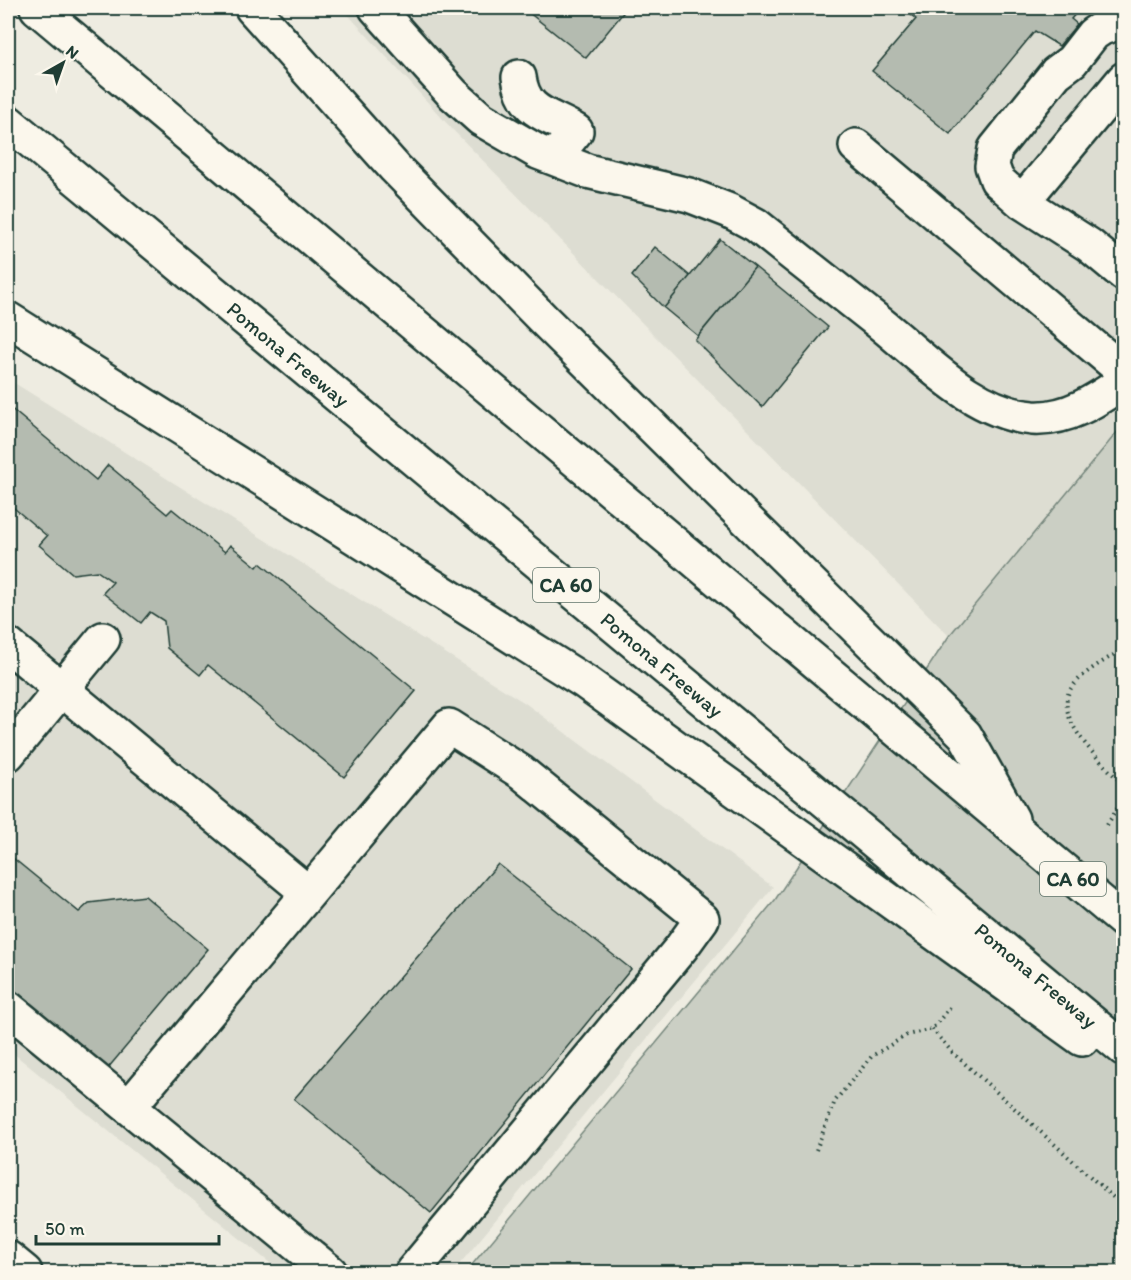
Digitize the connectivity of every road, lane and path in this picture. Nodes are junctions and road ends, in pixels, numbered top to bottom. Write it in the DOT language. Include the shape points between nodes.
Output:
graph roads {
  1 [pos="37,8"];
  2 [pos="252,8"];
  3 [pos="376,8"];
  4 [pos="1124,21"];
  5 [pos="1124,79"];
  6 [pos="557,120"];
  7 [pos="8,122"];
  8 [pos="856,146"];
  9 [pos="554,159"];
  10 [pos="1022,202"];
  11 [pos="1124,274"];
  12 [pos="8,319"];
  13 [pos="1124,372"];
  14 [pos="1124,381"];
  15 [pos="103,639"];
  16 [pos="8,645"];
  17 [pos="1124,649"];
  18 [pos="62,690"];
  19 [pos="8,754"];
  20 [pos="1124,786"];
  21 [pos="1124,798"];
  22 [pos="1107,825"];
  23 [pos="1022,837"];
  24 [pos="307,892"];
  25 [pos="1124,921"];
  26 [pos="954,1004"];
  27 [pos="8,1008"];
  28 [pos="932,1029"];
  29 [pos="1124,1049"];
  30 [pos="1124,1069"];
  31 [pos="129,1107"];
  32 [pos="816,1150"];
  33 [pos="1124,1207"];
  34 [pos="8,1258"];
  35 [pos="25,1272"];
  36 [pos="330,1272"];
  37 [pos="412,1272"];
  1 -- 23 [label="main road, CA 60"];
  2 -- 23 [label="main road" via="395,168 544,320 965,735"];
  3 -- 9 [label="main road" via="453,94 481,119"];
  4 -- 10 [label="main road" via="1093,34 1072,61 1056,73 996,149 992,166 997,180"];
  5 -- 10 [label="main road"];
  6 -- 9 [label="main road" via="576,131"];
  7 -- 29 [label="main road, Pomona Freeway / CA 60"];
  8 -- 13 [label="main road"];
  9 -- 14 [label="main road" via="587,171 689,195 756,225 942,374 997,409 1016,416 1054,417 1079,409"];
  10 -- 11 [label="main road" via="1089,245"];
  12 -- 30 [label="main road" via="585,682"];
  15 -- 18 [label="main road"];
  16 -- 18 [label="main road"];
  17 -- 20 [label="path" via="1087,672 1070,689 1067,704 1073,730"];
  18 -- 19 [label="main road"];
  18 -- 24 [label="main road"];
  21 -- 22 [label="path"];
  23 -- 25 [label="main road, CA 60"];
  24 -- 31 [label="main road"];
  24 -- 37 [label="main road" via="449,726 521,772 702,919"];
  26 -- 28 [label="path"];
  27 -- 31 [label="main road"];
  28 -- 32 [label="path" via="907,1035 872,1056 835,1101"];
  28 -- 33 [label="path" via="952,1052"];
  31 -- 36 [label="main road"];
  34 -- 35 [label="main road"];
}
